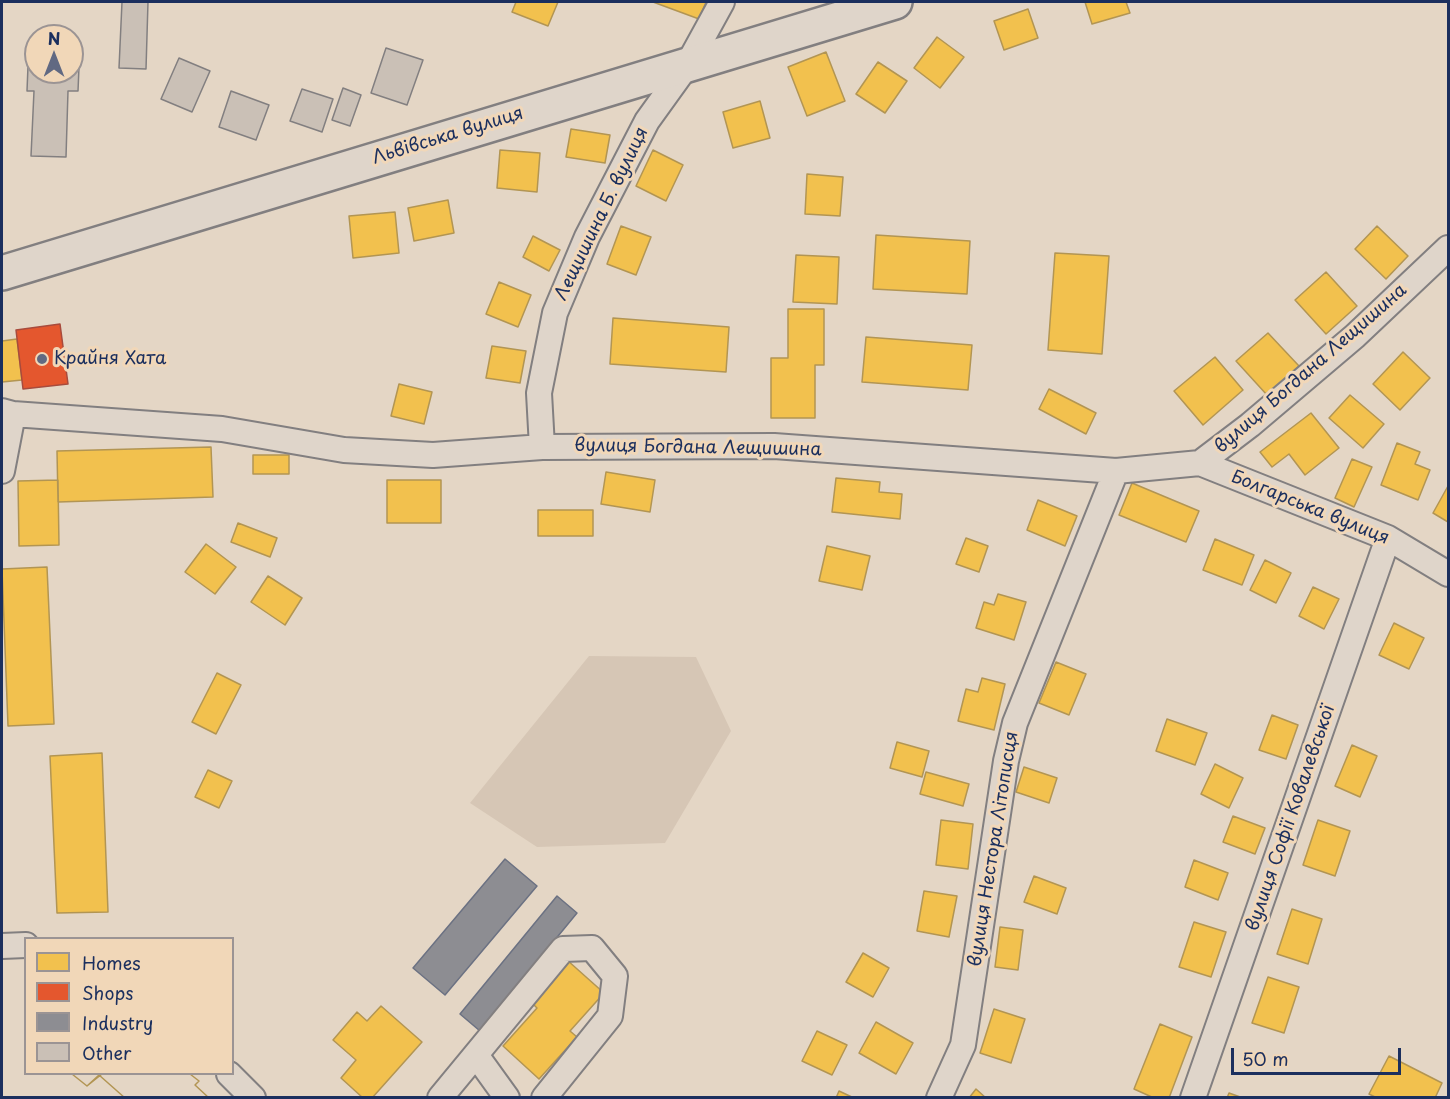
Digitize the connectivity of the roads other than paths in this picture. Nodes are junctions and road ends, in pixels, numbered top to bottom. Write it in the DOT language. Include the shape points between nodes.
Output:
graph roads {
  1 [pos="722,2"];
  2 [pos="896,2"];
  3 [pos="688,64"];
  4 [pos="1449,248"];
  5 [pos="2,273"];
  6 [pos="8,413"];
  7 [pos="542,447"];
  8 [pos="1200,463"];
  9 [pos="2,471"];
  10 [pos="1116,471"];
  11 [pos="1388,538"];
  12 [pos="1449,574"];
  13 [pos="24,945"];
  14 [pos="2,946"];
  15 [pos="476,1055"];
  16 [pos="230,1075"];
  17 [pos="253,1098"];
  18 [pos="440,1098"];
  19 [pos="507,1098"];
  20 [pos="544,1098"];
  21 [pos="939,1098"];
  22 [pos="1193,1098"];
  1 -- 3 [label="street, Лещишина Б. вулиця"];
  2 -- 3 [label="main road, Львівська вулиця"];
  3 -- 5 [label="main road, Львівська вулиця"];
  3 -- 7 [label="street, Лещишина Б. вулиця" via="647,121 587,237 555,313 539,393"];
  4 -- 8 [label="street, вулиця Богдана Лещишина" via="1355,336"];
  6 -- 7 [label="street, вулиця Богдана Лещишина" via="222,429 344,450 433,455"];
  6 -- 9 [label="street"];
  7 -- 10 [label="street, вулиця Богдана Лещишина" via="774,446"];
  8 -- 10 [label="street, вулиця Богдана Лещишина"];
  8 -- 11 [label="street, Болгарська вулиця"];
  10 -- 21 [label="street, вулиця Нестора Літописця" via="1015,723 963,1045"];
  11 -- 12 [label="street, Болгарська вулиця"];
  11 -- 22 [label="street, вулиця Софії Ковалевської"];
  13 -- 14 [label="street"];
  15 -- 18 [label="street"];
  15 -- 19 [label="street"];
  15 -- 20 [label="street" via="563,949 592,948 615,976 609,1016"];
  16 -- 17 [label="street"];
}
